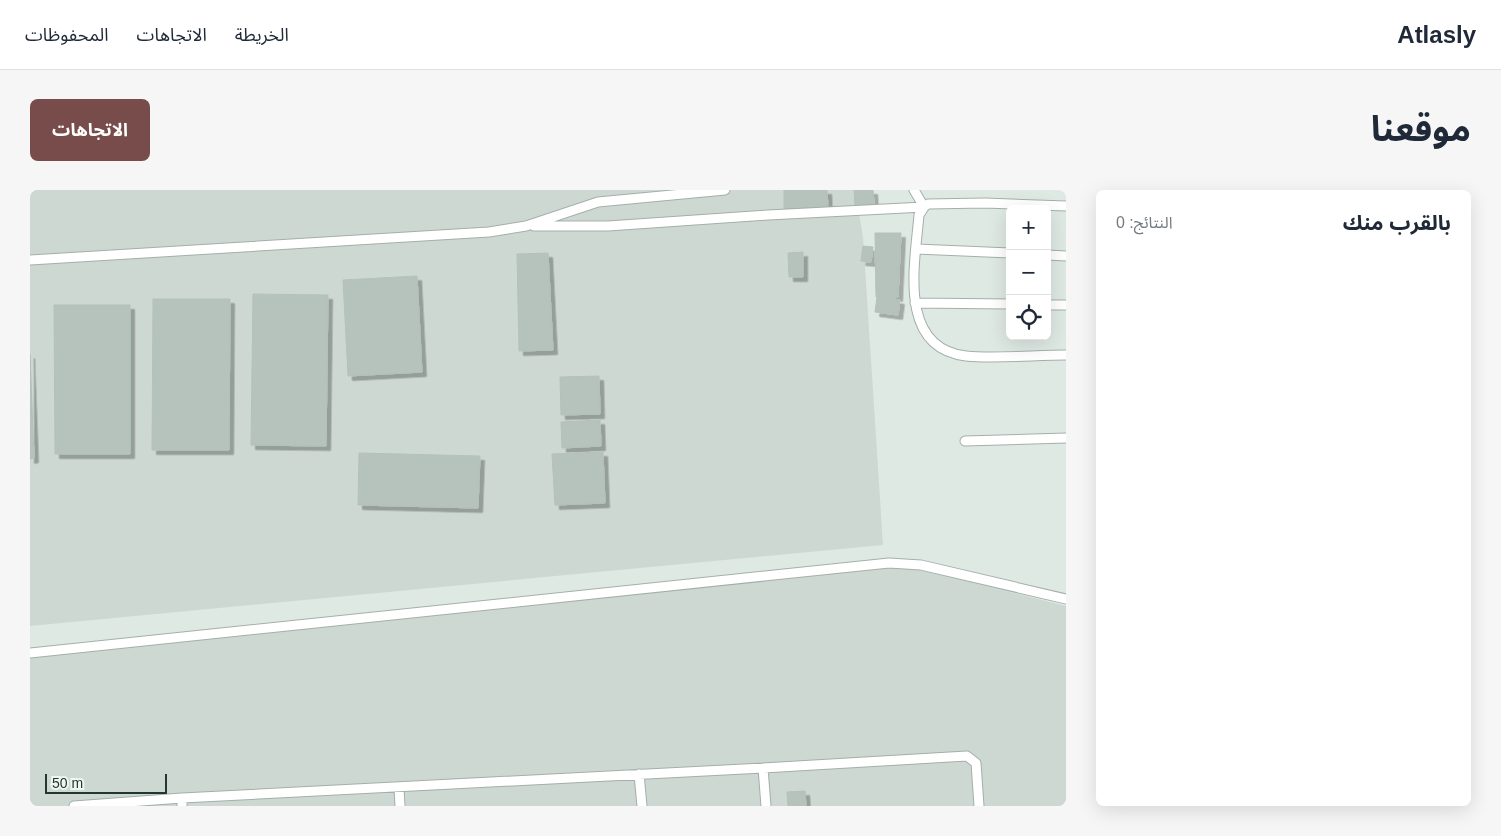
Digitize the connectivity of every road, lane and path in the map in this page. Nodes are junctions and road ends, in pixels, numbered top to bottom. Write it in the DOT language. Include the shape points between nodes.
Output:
graph roads {
  1 [pos="725,190"];
  2 [pos="914,190"];
  3 [pos="1066,206"];
  4 [pos="924,207"];
  5 [pos="526,226"];
  6 [pos="916,248"];
  7 [pos="1006,253"];
  8 [pos="1051,255"];
  9 [pos="1066,256"];
  10 [pos="30,260"];
  11 [pos="915,303"];
  12 [pos="1006,304"];
  13 [pos="1051,305"];
  14 [pos="1066,305"];
  15 [pos="1066,355"];
  16 [pos="1066,438"];
  17 [pos="966,441"];
  18 [pos="1066,598"];
  19 [pos="30,653"];
  20 [pos="764,768"];
  21 [pos="640,774"];
  22 [pos="399,788"];
  23 [pos="182,802"];
  24 [pos="74,806"];
  25 [pos="400,806"];
  26 [pos="642,806"];
  27 [pos="766,806"];
  28 [pos="978,806"];
  1 -- 5 [label="lane" via="598,202"];
  2 -- 4 [label="lane"];
  3 -- 4 [label="lane" via="976,203"];
  4 -- 5 [label="lane" via="608,226"];
  4 -- 6 [label="lane" via="919,215"];
  5 -- 10 [label="lane" via="488,232"];
  6 -- 7 [label="lane"];
  6 -- 11 [label="lane"];
  8 -- 9 [label="lane"];
  11 -- 12 [label="lane"];
  11 -- 15 [label="lane" via="921,327 942,349 966,356"];
  13 -- 14 [label="lane"];
  16 -- 17 [label="lane"];
  18 -- 19 [label="lane" via="921,565 889,563"];
  20 -- 21 [label="lane"];
  20 -- 27 [label="lane"];
  20 -- 28 [label="lane" via="966,756 976,763"];
  21 -- 22 [label="lane"];
  21 -- 26 [label="lane"];
  22 -- 23 [label="lane"];
  22 -- 25 [label="lane"];
  23 -- 24 [label="lane"];
}
